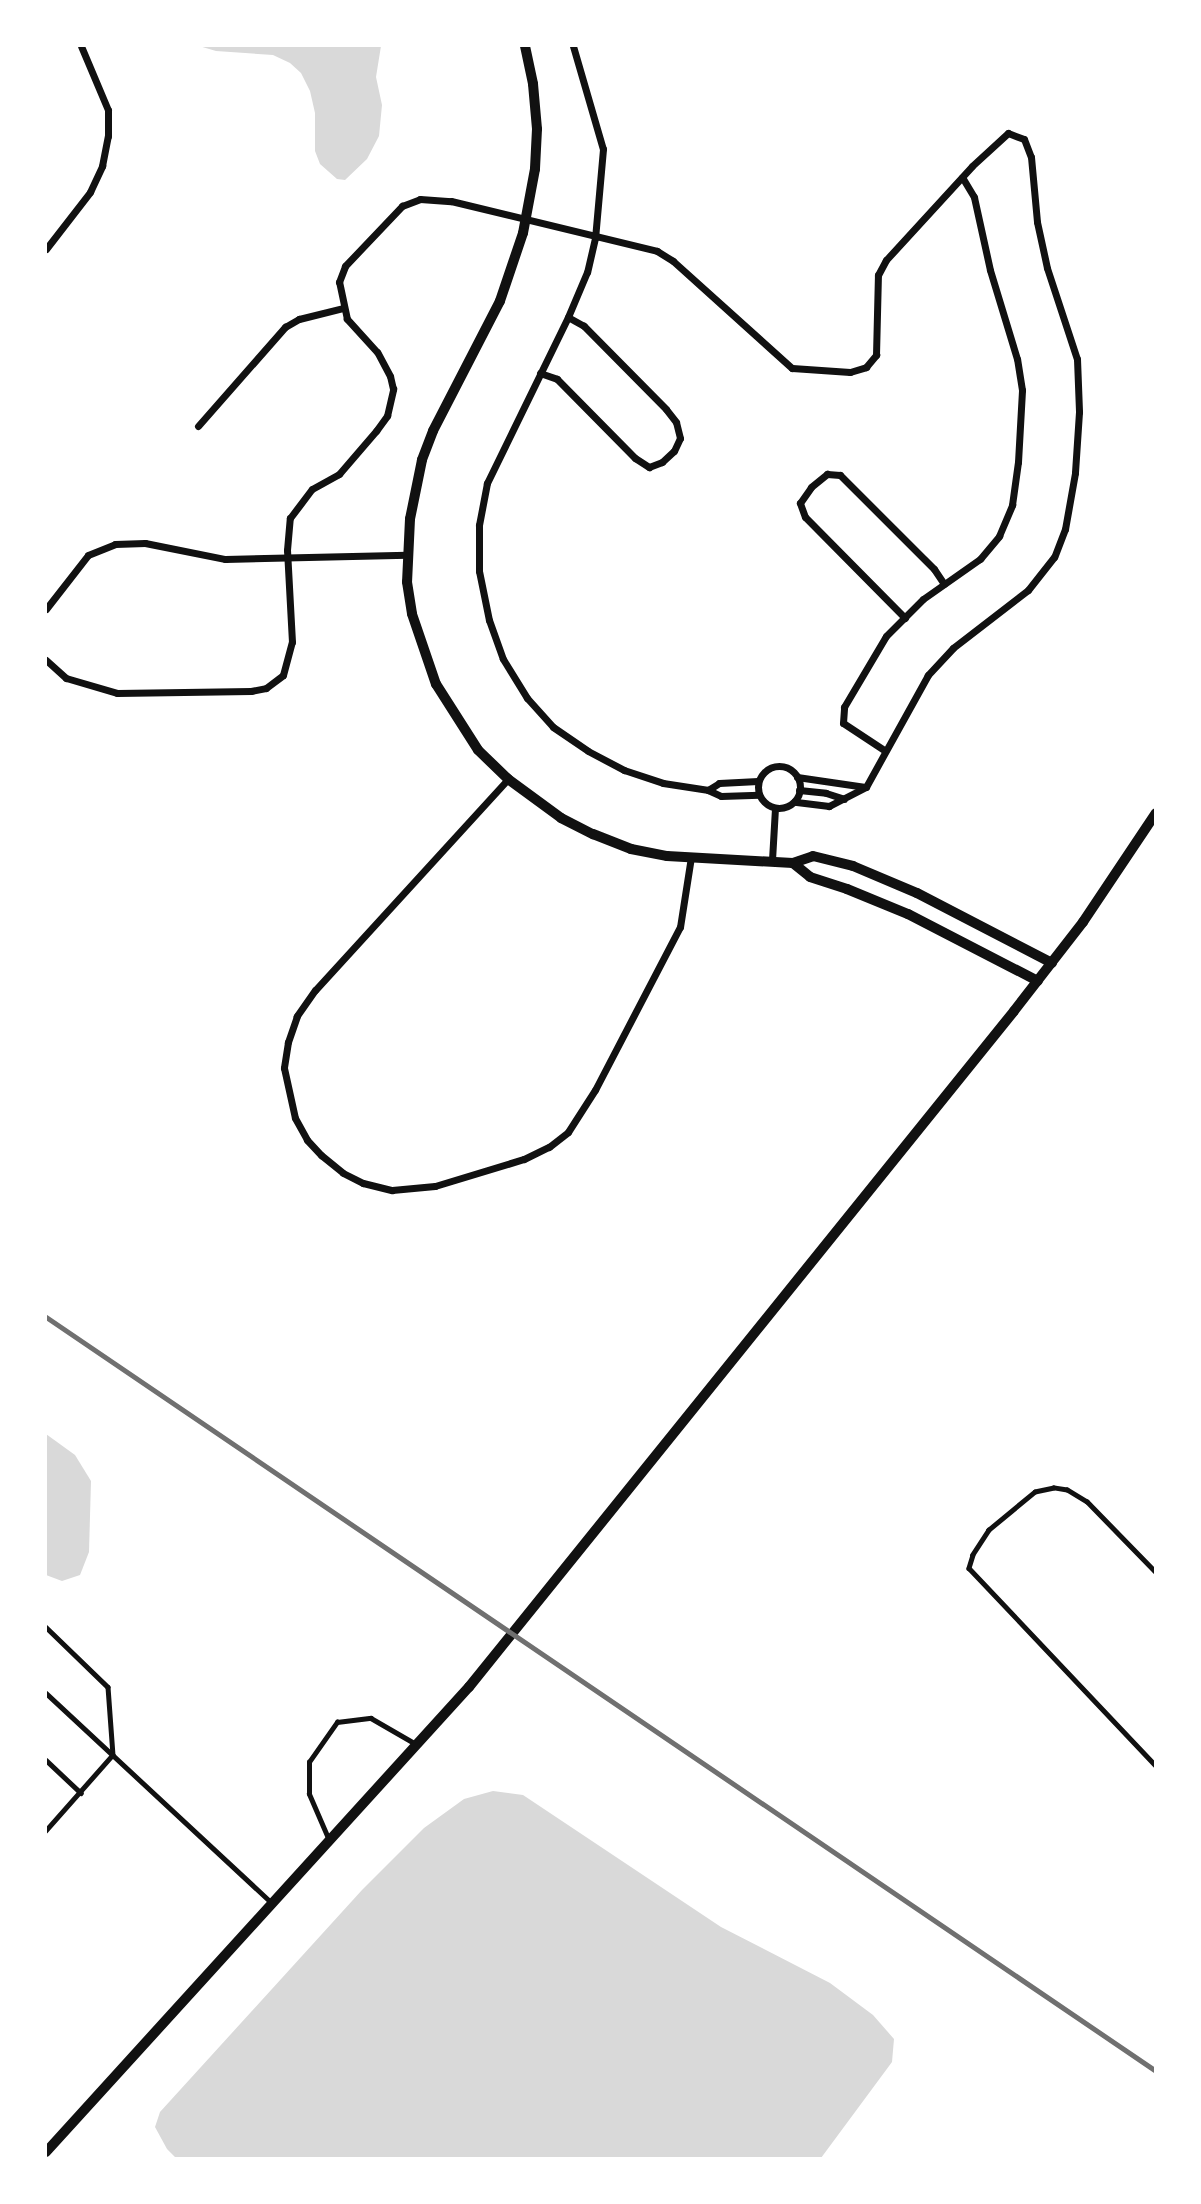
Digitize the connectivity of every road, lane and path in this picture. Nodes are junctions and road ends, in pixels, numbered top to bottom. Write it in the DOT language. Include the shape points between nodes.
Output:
graph roads {
  1 [pos="81,46"];
  2 [pos="525,46"];
  3 [pos="573,46"];
  4 [pos="962,177"];
  5 [pos="526,219"];
  6 [pos="595,238"];
  7 [pos="46,249"];
  8 [pos="343,308"];
  9 [pos="568,317"];
  10 [pos="540,373"];
  11 [pos="198,425"];
  12 [pos="407,555"];
  13 [pos="288,560"];
  14 [pos="944,584"];
  15 [pos="46,609"];
  16 [pos="905,618"];
  17 [pos="46,660"];
  18 [pos="884,751"];
  19 [pos="797,777"];
  20 [pos="508,779"];
  21 [pos="758,782"];
  22 [pos="866,787"];
  23 [pos="708,790"];
  24 [pos="799,790"];
  25 [pos="759,795"];
  26 [pos="844,799"];
  27 [pos="793,802"];
  28 [pos="775,808"];
  29 [pos="1156,813"];
  30 [pos="691,857"];
  31 [pos="772,860"];
  32 [pos="793,863"];
  33 [pos="1052,963"];
  34 [pos="1038,981"];
  35 [pos="1156,1573"];
  36 [pos="46,1627"];
  37 [pos="46,1693"];
  38 [pos="418,1745"];
  39 [pos="113,1755"];
  40 [pos="46,1760"];
  41 [pos="1156,1766"];
  42 [pos="81,1793"];
  43 [pos="46,1831"];
  44 [pos="330,1842"];
  45 [pos="272,1903"];
  46 [pos="46,2152"];
  1 -- 7 [label="street" via="108,110 108,136 90,192"];
  2 -- 5 [label="street" via="537,130"];
  3 -- 6 [label="street" via="603,149"];
  4 -- 6 [label="street" via="886,260 878,275 876,355 866,367 850,372 792,368 673,261 636,244"];
  4 -- 14 [label="street" via="974,197 1022,390 1012,505 999,536 980,559"];
  4 -- 18 [label="street" via="1008,133 1024,139 1031,157 1047,268 1077,359 1080,412 1075,473 1065,529 1054,557 1028,590 953,648 928,675"];
  5 -- 6 [label="street"];
  5 -- 8 [label="street" via="451,201 420,199 402,206 345,266 339,282"];
  5 -- 12 [label="street" via="500,301 422,460"];
  6 -- 9 [label="street"];
  8 -- 11 [label="street" via="285,327"];
  8 -- 13 [label="street" via="354,330 385,365 393,390 382,424 339,474 312,489 290,518"];
  9 -- 10 [label="street"];
  9 -- 10 [label="street" via="584,326 666,408 680,438 674,451 649,467 557,379"];
  10 -- 23 [label="street" via="487,483 478,525 479,571 503,659 527,698 553,727 588,751 663,783"];
  12 -- 13 [label="street"];
  12 -- 20 [label="street" via="412,614 436,684 478,750"];
  13 -- 15 [label="street" via="225,559 145,543 115,544 88,555"];
  13 -- 17 [label="street" via="290,659 283,675 265,688 117,693 65,678"];
  14 -- 16 [label="street"];
  14 -- 16 [label="street" via="840,475 827,474 811,487 800,503 805,517"];
  16 -- 18 [label="street" via="865,666 844,707 843,723"];
  18 -- 22 [label="street"];
  19 -- 21 [label="street" via="787,768 773,767"];
  19 -- 22 [label="street"];
  19 -- 24 [label="street"];
  20 -- 30 [label="street" via="561,818 593,834 631,849"];
  20 -- 30 [label="street" via="315,990 292,1029 284,1068 295,1118 321,1155 363,1182 391,1190 435,1186 524,1159 568,1132 595,1090 680,927"];
  21 -- 23 [label="street" via="719,783"];
  21 -- 25 [label="street"];
  22 -- 26 [label="street"];
  23 -- 25 [label="street" via="721,796"];
  24 -- 26 [label="street"];
  24 -- 27 [label="street"];
  25 -- 28 [label="street"];
  26 -- 27 [label="street" via="830,806"];
  27 -- 28 [label="street"];
  28 -- 31 [label="street"];
  29 -- 33 [label="street"];
  30 -- 31 [label="street"];
  31 -- 32 [label="street"];
  32 -- 33 [label="street" via="813,856 874,874"];
  32 -- 34 [label="street" via="810,877 908,914"];
  33 -- 34 [label="street"];
  34 -- 38 [label="street" via="590,1540"];
  35 -- 41 [label="lane" via="1087,1502 1054,1488 1035,1492 989,1530 969,1568"];
  36 -- 39 [label="lane" via="108,1688"];
  37 -- 39 [label="lane"];
  38 -- 44 [label="street"];
  38 -- 44 [label="lane" via="371,1718 337,1722 309,1762 309,1794"];
  39 -- 42 [label="lane"];
  39 -- 45 [label="lane"];
  40 -- 42 [label="lane"];
  42 -- 43 [label="lane"];
  44 -- 45 [label="street"];
  45 -- 46 [label="street"];
}
